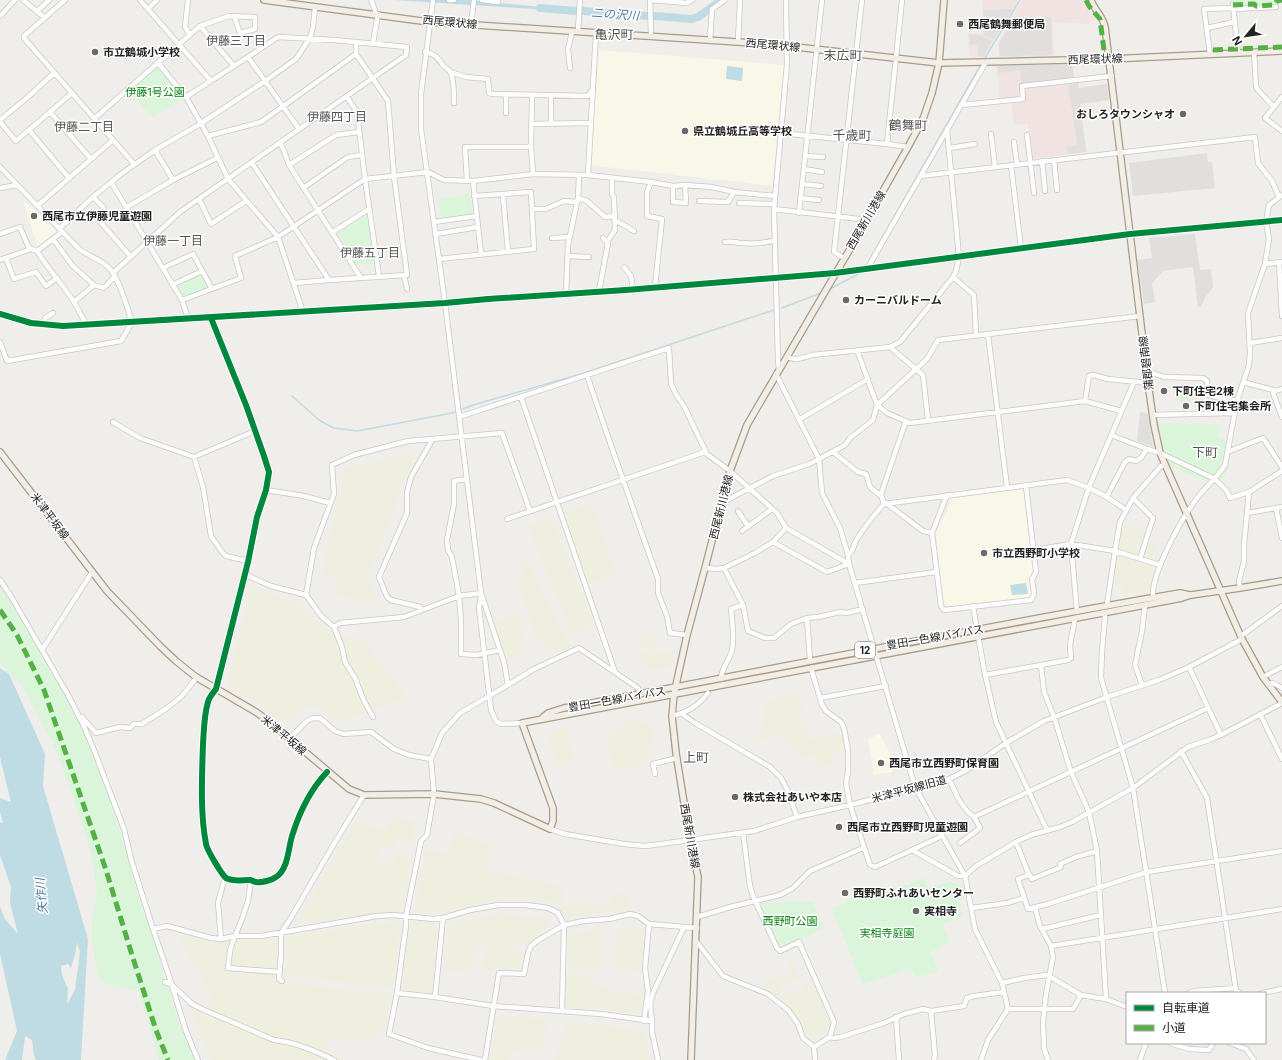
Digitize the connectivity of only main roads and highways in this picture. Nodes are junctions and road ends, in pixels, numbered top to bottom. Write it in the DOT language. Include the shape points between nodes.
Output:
graph roads {
  1 [pos="264,0"];
  2 [pos="944,0"];
  3 [pos="1091,0"];
  4 [pos="292,2"];
  5 [pos="1282,51"];
  6 [pos="1110,58"];
  7 [pos="939,63"];
  8 [pos="0,452"];
  9 [pos="1282,581"];
  10 [pos="1222,591"];
  11 [pos="1190,595"];
  12 [pos="674,691"];
  13 [pos="1282,702"];
  14 [pos="541,719"];
  15 [pos="550,829"];
  16 [pos="691,1060"];
  1 -- 4 [label="main road, 西尾環状線"];
  2 -- 7 [label="main road, 西尾新川港線"];
  3 -- 6 [label="main road, 蒲郡碧南線" via="1104,20"];
  4 -- 7 [label="main road, 西尾環状線" via="429,22 738,42"];
  5 -- 6 [label="main road, 西尾環状線"];
  6 -- 7 [label="main road, 西尾環状線"];
  6 -- 10 [label="main road, 蒲郡碧南線" via="1152,415 1160,454"];
  7 -- 12 [label="main road, 西尾新川港線" via="923,119 747,425 730,471 686,635"];
  8 -- 15 [label="main road, 米津平坂線" via="107,591 150,636 197,678 256,712 349,789 364,795 434,794 481,799"];
  9 -- 10 [label="main road"];
  10 -- 11 [label="main road, 豊田一色線バイパス / 12"];
  10 -- 13 [label="main road, 蒲郡碧南線" via="1242,638 1263,677"];
  11 -- 12 [label="main road, 豊田一色線バイパス / 12" via="811,668"];
  11 -- 12 [label="main road, 豊田一色線バイパス / 12" via="1180,593 1153,597 810,660"];
  12 -- 14 [label="main road, 豊田一色線バイパス / 12"];
  12 -- 14 [label="main road, 豊田一色線バイパス / 12" via="640,694 564,708 548,713"];
  12 -- 16 [label="main road, 西尾新川港線" via="672,716 677,758 698,877"];
  14 -- 15 [label="main road, 豊田一色線バイパス / 12" via="522,723 553,808"];
}
